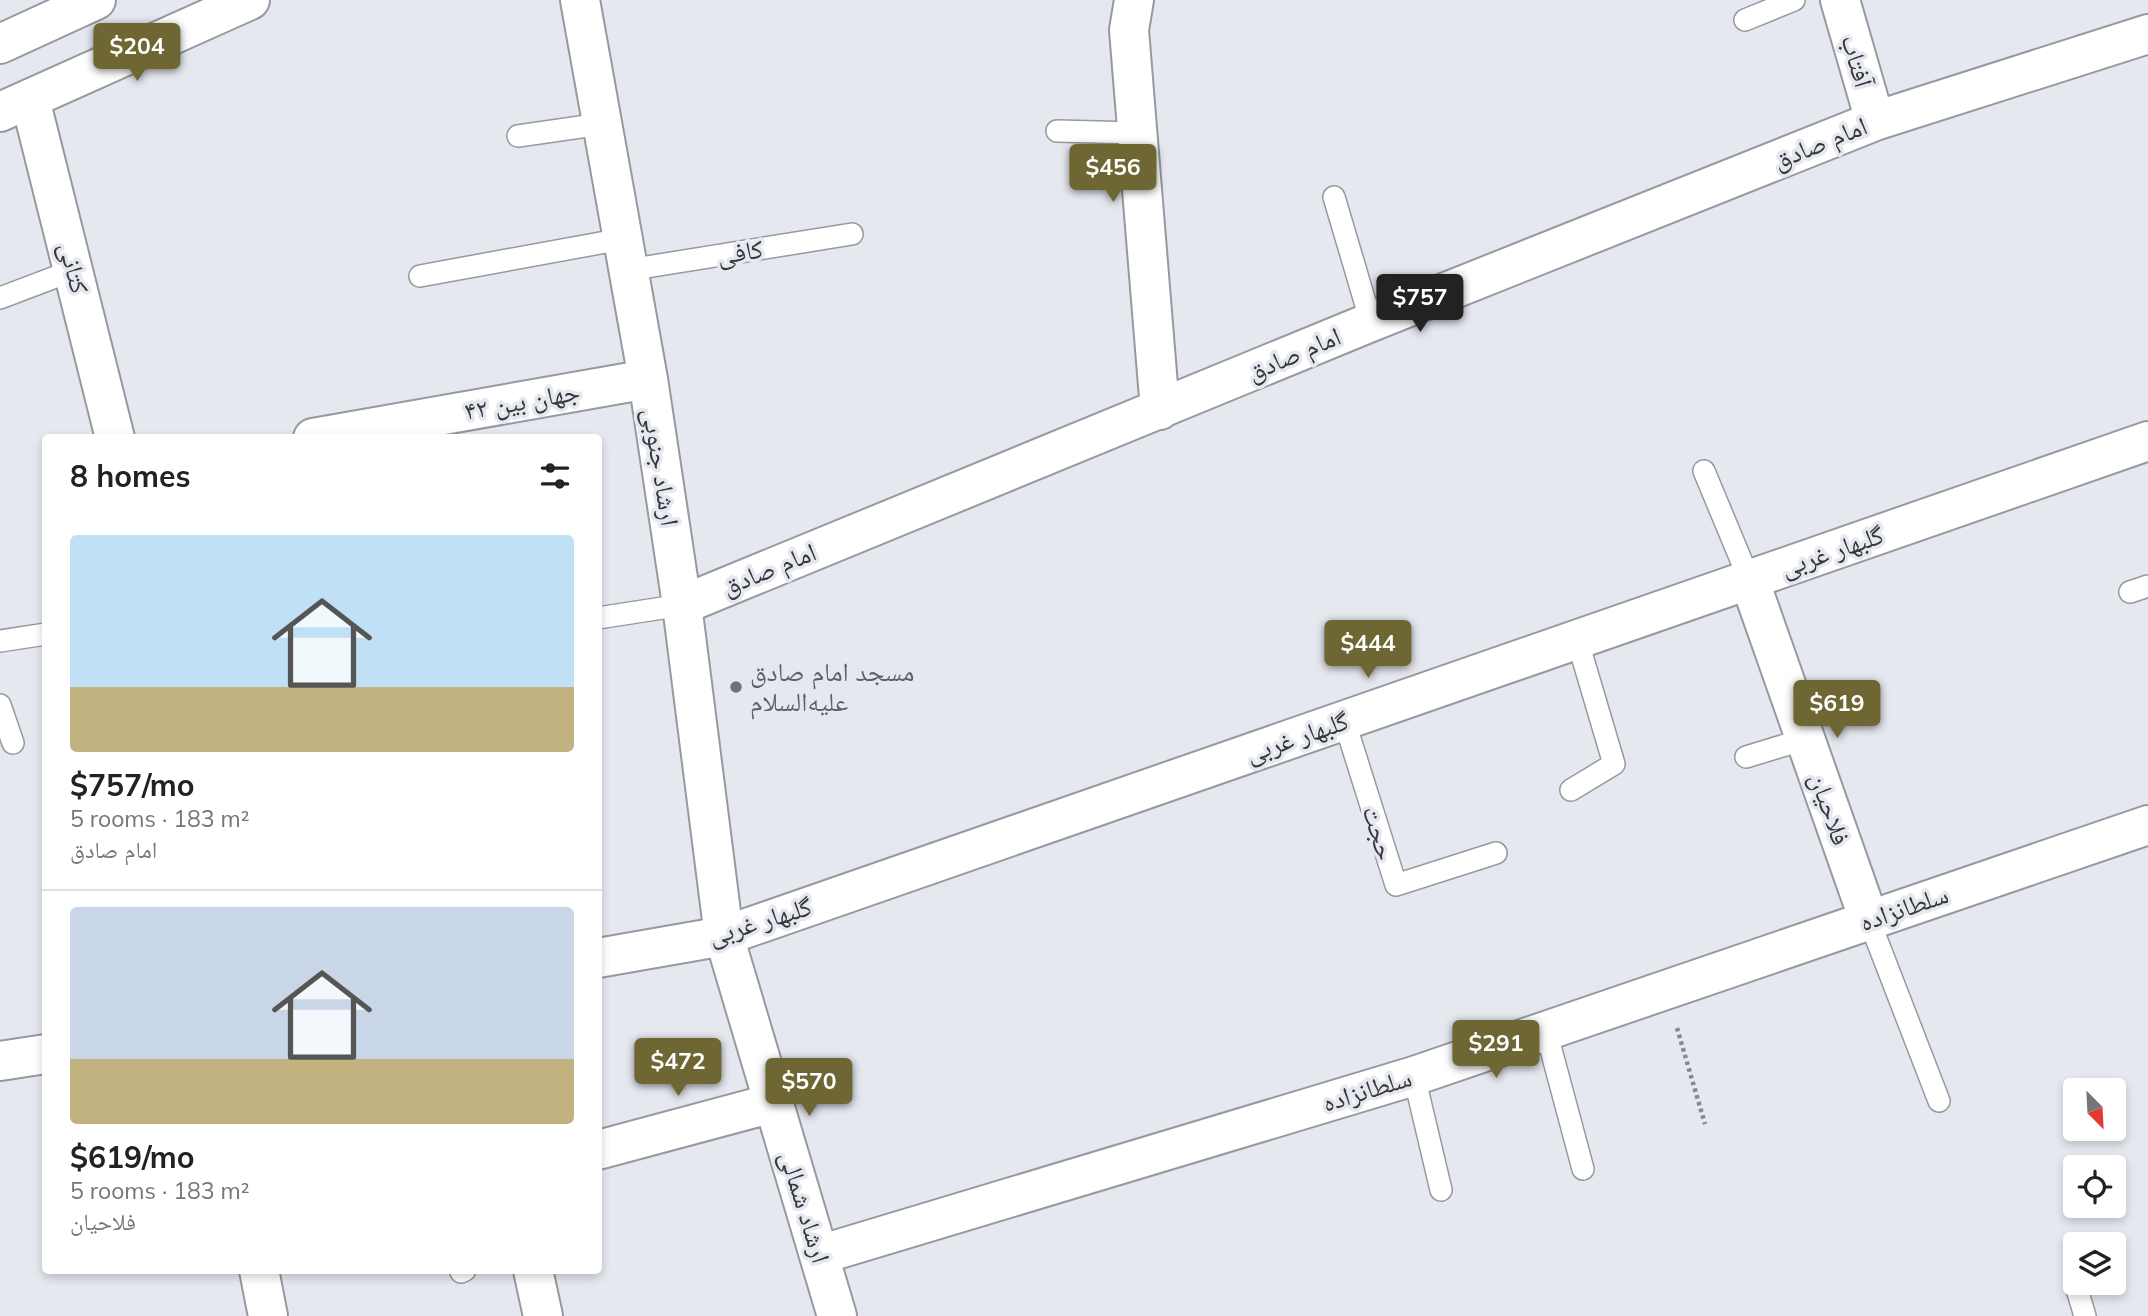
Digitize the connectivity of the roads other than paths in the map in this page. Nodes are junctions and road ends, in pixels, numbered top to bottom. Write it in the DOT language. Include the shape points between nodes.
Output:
graph roads {
  1 [pos="96,0"];
  2 [pos="250,0"];
  3 [pos="580,0"];
  4 [pos="1134,0"];
  5 [pos="1794,0"];
  6 [pos="1840,0"];
  7 [pos="1745,20"];
  8 [pos="2148,34"];
  9 [pos="0,44"];
  10 [pos="15,105"];
  11 [pos="1875,121"];
  12 [pos="601,124"];
  13 [pos="1057,131"];
  14 [pos="1138,133"];
  15 [pos="518,136"];
  16 [pos="1334,197"];
  17 [pos="852,234"];
  18 [pos="625,255"];
  19 [pos="74,270"];
  20 [pos="420,276"];
  21 [pos="0,298"];
  22 [pos="1371,322"];
  23 [pos="648,379"];
  24 [pos="1160,410"];
  25 [pos="114,434"];
  26 [pos="336,434"];
  27 [pos="2148,441"];
  28 [pos="1704,471"];
  29 [pos="1749,579"];
  30 [pos="682,605"];
  31 [pos="602,617"];
  32 [pos="42,635"];
  33 [pos="1577,639"];
  34 [pos="0,641"];
  35 [pos="0,705"];
  36 [pos="1344,720"];
  37 [pos="1805,739"];
  38 [pos="13,743"];
  39 [pos="1746,757"];
  40 [pos="1571,790"];
  41 [pos="2148,825"];
  42 [pos="1496,853"];
  43 [pos="1869,920"];
  44 [pos="724,936"];
  45 [pos="602,957"];
  46 [pos="1546,1031"];
  47 [pos="42,1055"];
  48 [pos="0,1061"];
  49 [pos="1414,1076"];
  50 [pos="1939,1101"];
  51 [pos="773,1102"];
  52 [pos="602,1149"];
  53 [pos="1583,1169"];
  54 [pos="1441,1190"];
  55 [pos="819,1255"];
  56 [pos="259,1274"];
  57 [pos="534,1274"];
  58 [pos="2079,1295"];
  59 [pos="268,1316"];
  60 [pos="543,1316"];
  61 [pos="837,1316"];
  62 [pos="2085,1316"];
  1 -- 9 [label="street"];
  2 -- 10 [label="street"];
  3 -- 12 [label="street, ارشاد جنوبی"];
  4 -- 14 [label="street" via="1129,30"];
  5 -- 7 [label="lane"];
  6 -- 11 [label="street, آفتاب"];
  8 -- 11 [label="street, امام صادق"];
  10 -- 19 [label="street, کتانی"];
  11 -- 22 [label="street, امام صادق"];
  12 -- 15 [label="lane"];
  12 -- 18 [label="street, ارشاد جنوبی"];
  13 -- 14 [label="lane"];
  14 -- 24 [label="street"];
  16 -- 22 [label="lane"];
  17 -- 18 [label="lane, کافی"];
  18 -- 20 [label="lane, کافی"];
  18 -- 23 [label="street, ارشاد جنوبی"];
  19 -- 21 [label="lane"];
  19 -- 25 [label="street, کتانی"];
  22 -- 24 [label="street, امام صادق"];
  23 -- 26 [label="street, جهان بین ۴۲"];
  23 -- 30 [label="street, ارشاد جنوبی"];
  24 -- 30 [label="street, امام صادق"];
  27 -- 29 [label="street, گلبهار غربی"];
  28 -- 29 [label="lane"];
  29 -- 33 [label="street, گلبهار غربی"];
  29 -- 37 [label="street, فلاحیان"];
  30 -- 31 [label="lane"];
  30 -- 44 [label="street, ارشاد جنوبی"];
  32 -- 34 [label="lane"];
  33 -- 36 [label="street, گلبهار غربی"];
  33 -- 40 [label="lane" via="1614,764"];
  35 -- 38 [label="lane"];
  36 -- 42 [label="lane, حجت" via="1396,885"];
  36 -- 44 [label="street, گلبهار غربی"];
  37 -- 39 [label="lane"];
  37 -- 43 [label="street, فلاحیان"];
  41 -- 43 [label="street, سلطانزاده"];
  43 -- 46 [label="street, سلطانزاده"];
  43 -- 50 [label="lane"];
  44 -- 45 [label="street, گلبهار غربی"];
  44 -- 51 [label="street, ارشاد شمالی"];
  46 -- 49 [label="street, سلطانزاده"];
  46 -- 53 [label="lane"];
  47 -- 48 [label="street"];
  49 -- 54 [label="lane"];
  49 -- 55 [label="street, سلطانزاده"];
  51 -- 52 [label="street"];
  51 -- 55 [label="street, ارشاد شمالی"];
  55 -- 61 [label="street, ارشاد شمالی"];
  56 -- 59 [label="street"];
  57 -- 60 [label="street"];
  58 -- 62 [label="lane"];
}
